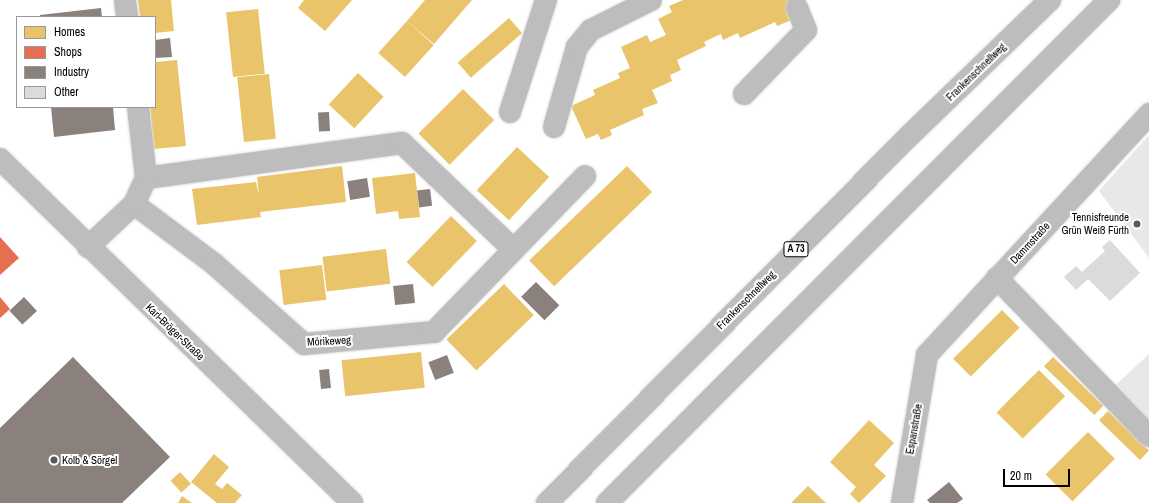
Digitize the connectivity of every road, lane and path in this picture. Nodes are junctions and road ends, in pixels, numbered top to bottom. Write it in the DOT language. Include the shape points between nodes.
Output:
graph roads {
  1 [pos="125,0"];
  2 [pos="546,0"];
  3 [pos="651,0"];
  4 [pos="1050,0"];
  5 [pos="1109,0"];
  6 [pos="797,8"];
  7 [pos="127,16"];
  8 [pos="744,94"];
  9 [pos="138,108"];
  10 [pos="510,112"];
  11 [pos="1149,114"];
  12 [pos="554,127"];
  13 [pos="0,159"];
  14 [pos="585,176"];
  15 [pos="146,178"];
  16 [pos="134,204"];
  17 [pos="88,248"];
  18 [pos="513,248"];
  19 [pos="997,278"];
  20 [pos="927,355"];
  21 [pos="1149,436"];
  22 [pos="352,503"];
  23 [pos="547,503"];
  24 [pos="607,503"];
  25 [pos="902,503"];
  1 -- 7 [label="main road"];
  2 -- 10 [label="main road"];
  3 -- 12 [label="main road" via="591,30 577,47"];
  4 -- 23 [label="main road, Frankenschnellweg / A 73" via="907,138"];
  5 -- 24 [label="main road"];
  6 -- 8 [label="main road" via="806,30"];
  9 -- 15 [label="main road"];
  11 -- 19 [label="main road, Dammstraße"];
  13 -- 17 [label="main road, Karl-Bröger-Straße"];
  14 -- 18 [label="main road, Mörikeweg"];
  15 -- 16 [label="main road"];
  15 -- 18 [label="main road" via="402,143"];
  16 -- 17 [label="main road"];
  16 -- 18 [label="main road, Mörikeweg" via="213,264 304,344 434,332 496,272"];
  17 -- 22 [label="main road, Karl-Bröger-Straße"];
  19 -- 20 [label="main road, Dammstraße"];
  19 -- 21 [label="main road"];
  20 -- 25 [label="main road, Espanstraße"];
}
